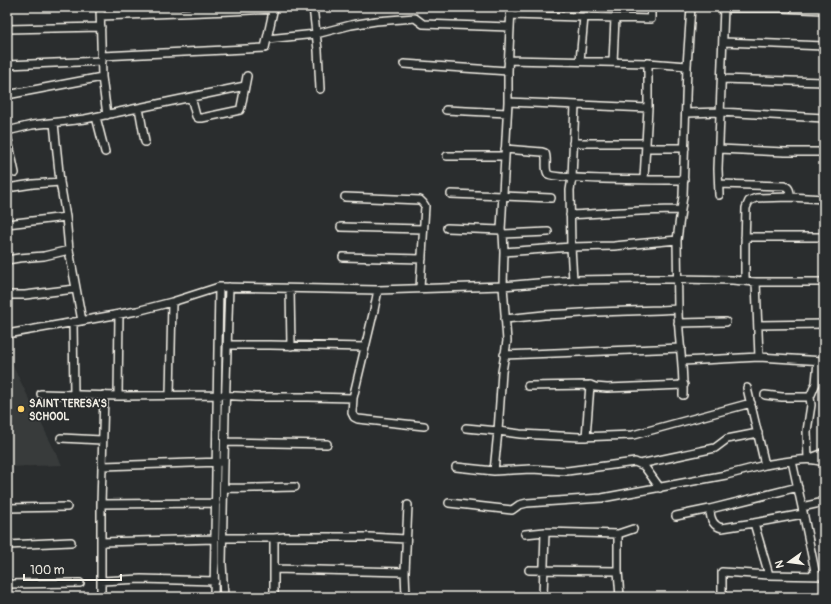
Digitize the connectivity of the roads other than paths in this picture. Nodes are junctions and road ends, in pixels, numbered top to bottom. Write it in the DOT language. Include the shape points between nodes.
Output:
graph roads {
  1 [pos="100,7"];
  2 [pos="313,7"];
  3 [pos="511,7"];
  4 [pos="651,7"];
  5 [pos="690,7"];
  6 [pos="274,8"];
  7 [pos="724,8"];
  8 [pos="230,9"];
  9 [pos="824,10"];
  10 [pos="510,15"];
  11 [pos="101,16"];
  12 [pos="584,17"];
  13 [pos="615,18"];
  14 [pos="101,27"];
  15 [pos="510,27"];
  16 [pos="7,29"];
  17 [pos="316,34"];
  18 [pos="267,39"];
  19 [pos="723,42"];
  20 [pos="824,46"];
  21 [pos="102,58"];
  22 [pos="508,60"];
  23 [pos="580,61"];
  24 [pos="613,62"];
  25 [pos="648,63"];
  26 [pos="404,64"];
  27 [pos="7,65"];
  28 [pos="688,66"];
  29 [pos="508,71"];
  30 [pos="247,76"];
  31 [pos="102,77"];
  32 [pos="722,78"];
  33 [pos="824,82"];
  34 [pos="245,86"];
  35 [pos="320,89"];
  36 [pos="7,95"];
  37 [pos="191,97"];
  38 [pos="508,102"];
  39 [pos="575,105"];
  40 [pos="139,108"];
  41 [pos="648,108"];
  42 [pos="446,110"];
  43 [pos="720,112"];
  44 [pos="507,113"];
  45 [pos="687,113"];
  46 [pos="107,115"];
  47 [pos="96,117"];
  48 [pos="824,118"];
  49 [pos="54,123"];
  50 [pos="7,132"];
  51 [pos="7,136"];
  52 [pos="145,142"];
  53 [pos="574,143"];
  54 [pos="646,145"];
  55 [pos="685,148"];
  56 [pos="719,149"];
  57 [pos="105,152"];
  58 [pos="505,152"];
  59 [pos="824,152"];
  60 [pos="447,156"];
  61 [pos="15,173"];
  62 [pos="572,178"];
  63 [pos="644,179"];
  64 [pos="684,180"];
  65 [pos="60,182"];
  66 [pos="719,184"];
  67 [pos="7,188"];
  68 [pos="451,194"];
  69 [pos="719,195"];
  70 [pos="345,197"];
  71 [pos="503,197"];
  72 [pos="790,197"];
  73 [pos="551,198"];
  74 [pos="824,199"];
  75 [pos="681,210"];
  76 [pos="570,215"];
  77 [pos="66,217"];
  78 [pos="7,224"];
  79 [pos="341,227"];
  80 [pos="447,228"];
  81 [pos="423,229"];
  82 [pos="502,232"];
  83 [pos="548,232"];
  84 [pos="745,237"];
  85 [pos="824,237"];
  86 [pos="678,240"];
  87 [pos="571,247"];
  88 [pos="69,250"];
  89 [pos="504,252"];
  90 [pos="343,257"];
  91 [pos="422,259"];
  92 [pos="7,260"];
  93 [pos="678,279"];
  94 [pos="573,280"];
  95 [pos="745,281"];
  96 [pos="756,282"];
  97 [pos="824,282"];
  98 [pos="503,286"];
  99 [pos="219,287"];
  100 [pos="229,287"];
  101 [pos="420,288"];
  102 [pos="75,289"];
  103 [pos="290,289"];
  104 [pos="378,290"];
  105 [pos="7,295"];
  106 [pos="172,302"];
  107 [pos="678,309"];
  108 [pos="118,314"];
  109 [pos="505,319"];
  110 [pos="82,321"];
  111 [pos="74,322"];
  112 [pos="726,322"];
  113 [pos="678,323"];
  114 [pos="824,324"];
  115 [pos="758,325"];
  116 [pos="7,334"];
  117 [pos="227,345"];
  118 [pos="291,346"];
  119 [pos="365,347"];
  120 [pos="681,348"];
  121 [pos="504,355"];
  122 [pos="759,358"];
  123 [pos="683,361"];
  124 [pos="821,361"];
  125 [pos="820,384"];
  126 [pos="590,385"];
  127 [pos="684,385"];
  128 [pos="528,386"];
  129 [pos="747,388"];
  130 [pos="41,394"];
  131 [pos="74,394"];
  132 [pos="104,395"];
  133 [pos="170,395"];
  134 [pos="217,395"];
  135 [pos="683,395"];
  136 [pos="765,395"];
  137 [pos="118,396"];
  138 [pos="225,396"];
  139 [pos="810,397"];
  140 [pos="353,398"];
  141 [pos="751,403"];
  142 [pos="424,426"];
  143 [pos="466,428"];
  144 [pos="498,431"];
  145 [pos="758,432"];
  146 [pos="586,437"];
  147 [pos="61,438"];
  148 [pos="102,440"];
  149 [pos="224,442"];
  150 [pos="327,444"];
  151 [pos="824,453"];
  152 [pos="808,459"];
  153 [pos="792,461"];
  154 [pos="216,462"];
  155 [pos="224,462"];
  156 [pos="824,463"];
  157 [pos="640,464"];
  158 [pos="765,465"];
  159 [pos="103,466"];
  160 [pos="456,467"];
  161 [pos="494,471"];
  162 [pos="295,487"];
  163 [pos="798,487"];
  164 [pos="224,488"];
  165 [pos="660,488"];
  166 [pos="824,502"];
  167 [pos="216,503"];
  168 [pos="449,503"];
  169 [pos="101,504"];
  170 [pos="408,505"];
  171 [pos="67,507"];
  172 [pos="7,508"];
  173 [pos="710,509"];
  174 [pos="803,510"];
  175 [pos="676,516"];
  176 [pos="754,523"];
  177 [pos="634,529"];
  178 [pos="545,532"];
  179 [pos="525,534"];
  180 [pos="618,534"];
  181 [pos="274,538"];
  182 [pos="219,539"];
  183 [pos="406,539"];
  184 [pos="70,542"];
  185 [pos="101,542"];
  186 [pos="7,545"];
  187 [pos="274,569"];
  188 [pos="529,570"];
  189 [pos="544,570"];
  190 [pos="618,571"];
  191 [pos="405,572"];
  192 [pos="769,575"];
  193 [pos="816,576"];
  194 [pos="824,576"];
  195 [pos="215,580"];
  196 [pos="101,581"];
  197 [pos="80,582"];
  198 [pos="7,584"];
  199 [pos="101,597"];
  200 [pos="214,597"];
  201 [pos="224,597"];
  202 [pos="274,597"];
  203 [pos="406,597"];
  204 [pos="543,597"];
  205 [pos="620,597"];
  206 [pos="722,597"];
  1 -- 11 [label="street"];
  2 -- 17 [label="street"];
  3 -- 10 [label="street"];
  4 -- 13 [label="street" via="651,19"];
  5 -- 28 [label="street"];
  6 -- 8 [label="street"];
  6 -- 18 [label="street"];
  7 -- 9 [label="street"];
  7 -- 19 [label="street"];
  8 -- 11 [label="street"];
  10 -- 12 [label="street"];
  10 -- 15 [label="street"];
  11 -- 14 [label="street"];
  12 -- 13 [label="street"];
  12 -- 23 [label="street"];
  13 -- 24 [label="street"];
  14 -- 16 [label="street"];
  14 -- 21 [label="street"];
  15 -- 17 [label="street" via="423,24 415,18 351,25"];
  15 -- 22 [label="street"];
  17 -- 18 [label="street"];
  17 -- 35 [label="street"];
  18 -- 21 [label="street" via="265,48"];
  19 -- 20 [label="street"];
  19 -- 32 [label="street"];
  21 -- 27 [label="street"];
  21 -- 31 [label="street"];
  22 -- 23 [label="street"];
  22 -- 29 [label="street"];
  23 -- 24 [label="street"];
  24 -- 25 [label="street"];
  25 -- 28 [label="street"];
  25 -- 41 [label="street"];
  26 -- 29 [label="street"];
  28 -- 45 [label="street"];
  29 -- 38 [label="street"];
  30 -- 34 [label="street"];
  31 -- 36 [label="street"];
  31 -- 46 [label="street"];
  32 -- 33 [label="street"];
  32 -- 43 [label="street"];
  34 -- 37 [label="street"];
  34 -- 37 [label="street" via="240,110 202,118 196,116"];
  37 -- 40 [label="street"];
  38 -- 39 [label="street"];
  38 -- 44 [label="street"];
  39 -- 41 [label="street"];
  39 -- 53 [label="street"];
  40 -- 46 [label="street"];
  40 -- 52 [label="street"];
  41 -- 54 [label="street"];
  42 -- 44 [label="street"];
  43 -- 45 [label="street"];
  43 -- 48 [label="street"];
  43 -- 56 [label="street"];
  44 -- 58 [label="street"];
  45 -- 55 [label="street"];
  46 -- 47 [label="street"];
  47 -- 49 [label="street"];
  47 -- 57 [label="street"];
  49 -- 50 [label="street" via="32,125"];
  49 -- 65 [label="street"];
  51 -- 61 [label="street"];
  53 -- 54 [label="street"];
  53 -- 62 [label="street"];
  54 -- 55 [label="street"];
  54 -- 63 [label="street"];
  55 -- 64 [label="street"];
  56 -- 59 [label="street"];
  56 -- 66 [label="street"];
  58 -- 60 [label="street"];
  58 -- 62 [label="street" via="545,153 547,173"];
  58 -- 71 [label="street"];
  62 -- 63 [label="street"];
  62 -- 76 [label="street"];
  63 -- 64 [label="street"];
  64 -- 75 [label="street"];
  65 -- 67 [label="street"];
  65 -- 77 [label="street"];
  66 -- 69 [label="street"];
  66 -- 72 [label="street" via="785,186 790,190"];
  68 -- 71 [label="street"];
  70 -- 81 [label="street" via="420,200 425,206"];
  71 -- 73 [label="street"];
  71 -- 82 [label="street"];
  72 -- 74 [label="street"];
  72 -- 84 [label="street" via="756,198 749,201 746,208"];
  75 -- 76 [label="street"];
  75 -- 86 [label="street"];
  76 -- 87 [label="street"];
  77 -- 78 [label="street"];
  77 -- 88 [label="street"];
  79 -- 81 [label="street"];
  80 -- 82 [label="street"];
  81 -- 91 [label="street"];
  82 -- 83 [label="street"];
  82 -- 89 [label="street"];
  84 -- 85 [label="street"];
  84 -- 95 [label="street"];
  86 -- 87 [label="street"];
  86 -- 93 [label="street"];
  87 -- 89 [label="street"];
  87 -- 94 [label="street"];
  88 -- 92 [label="street"];
  88 -- 102 [label="street"];
  89 -- 98 [label="street"];
  90 -- 91 [label="street"];
  91 -- 101 [label="street"];
  93 -- 94 [label="street"];
  93 -- 95 [label="street"];
  93 -- 107 [label="street"];
  94 -- 98 [label="street"];
  95 -- 96 [label="street"];
  96 -- 97 [label="street"];
  96 -- 115 [label="street"];
  98 -- 101 [label="street"];
  98 -- 109 [label="street"];
  99 -- 100 [label="street"];
  99 -- 106 [label="street"];
  99 -- 134 [label="street"];
  100 -- 103 [label="street"];
  100 -- 117 [label="street"];
  101 -- 104 [label="street"];
  102 -- 105 [label="street"];
  102 -- 110 [label="street"];
  103 -- 104 [label="street"];
  103 -- 118 [label="street"];
  104 -- 119 [label="street"];
  106 -- 108 [label="street"];
  106 -- 133 [label="street"];
  107 -- 109 [label="street"];
  107 -- 113 [label="street"];
  108 -- 110 [label="street"];
  108 -- 137 [label="street"];
  109 -- 121 [label="street" via="507,341"];
  110 -- 111 [label="street"];
  111 -- 116 [label="street"];
  111 -- 131 [label="street"];
  112 -- 113 [label="street"];
  113 -- 120 [label="street"];
  114 -- 115 [label="street"];
  115 -- 122 [label="street"];
  117 -- 118 [label="street"];
  117 -- 138 [label="street"];
  118 -- 119 [label="street"];
  119 -- 140 [label="street"];
  120 -- 121 [label="street"];
  120 -- 123 [label="street"];
  121 -- 144 [label="street"];
  122 -- 123 [label="street"];
  122 -- 124 [label="street"];
  123 -- 127 [label="street"];
  124 -- 125 [label="street"];
  125 -- 139 [label="street"];
  126 -- 127 [label="street" via="607,388"];
  126 -- 128 [label="street"];
  126 -- 146 [label="street"];
  127 -- 135 [label="street"];
  129 -- 141 [label="street"];
  130 -- 131 [label="street"];
  131 -- 132 [label="street"];
  132 -- 137 [label="street"];
  132 -- 148 [label="street"];
  133 -- 134 [label="street"];
  133 -- 137 [label="street"];
  134 -- 138 [label="street"];
  134 -- 154 [label="street"];
  136 -- 139 [label="street"];
  138 -- 140 [label="street"];
  138 -- 149 [label="street"];
  139 -- 152 [label="street"];
  140 -- 142 [label="street" via="352,413 358,419"];
  141 -- 145 [label="street"];
  141 -- 146 [label="street" via="633,435"];
  143 -- 144 [label="street"];
  144 -- 146 [label="street"];
  144 -- 161 [label="street"];
  145 -- 157 [label="street" via="728,439 715,448"];
  145 -- 158 [label="street"];
  147 -- 148 [label="street"];
  148 -- 159 [label="street"];
  149 -- 150 [label="street"];
  149 -- 155 [label="street"];
  151 -- 152 [label="street"];
  152 -- 153 [label="street"];
  152 -- 156 [label="street"];
  153 -- 158 [label="street"];
  153 -- 163 [label="street"];
  154 -- 155 [label="street"];
  154 -- 159 [label="street"];
  154 -- 167 [label="street"];
  155 -- 164 [label="street"];
  157 -- 161 [label="street" via="630,462 567,471"];
  157 -- 165 [label="street" via="646,468"];
  158 -- 165 [label="street"];
  159 -- 169 [label="street"];
  160 -- 161 [label="street"];
  162 -- 164 [label="street"];
  163 -- 173 [label="street"];
  163 -- 174 [label="street"];
  164 -- 182 [label="street"];
  165 -- 168 [label="street" via="602,498 527,503 512,510"];
  166 -- 174 [label="street"];
  167 -- 169 [label="street"];
  167 -- 182 [label="street"];
  169 -- 185 [label="street"];
  170 -- 183 [label="street"];
  171 -- 172 [label="street"];
  173 -- 175 [label="street"];
  173 -- 176 [label="street" via="714,525 718,527"];
  174 -- 176 [label="street"];
  174 -- 193 [label="street"];
  176 -- 192 [label="street"];
  177 -- 180 [label="street"];
  178 -- 179 [label="street"];
  178 -- 180 [label="street"];
  178 -- 189 [label="street"];
  180 -- 190 [label="street"];
  181 -- 182 [label="street"];
  181 -- 183 [label="street"];
  181 -- 187 [label="street"];
  182 -- 185 [label="street"];
  182 -- 195 [label="street"];
  182 -- 201 [label="street"];
  183 -- 191 [label="street"];
  184 -- 186 [label="street"];
  185 -- 196 [label="street"];
  187 -- 191 [label="street"];
  187 -- 202 [label="street"];
  188 -- 189 [label="street"];
  189 -- 190 [label="street"];
  189 -- 204 [label="street"];
  190 -- 205 [label="street"];
  191 -- 203 [label="street"];
  192 -- 193 [label="street"];
  192 -- 206 [label="street" via="722,572"];
  193 -- 194 [label="street"];
  195 -- 196 [label="street"];
  195 -- 200 [label="street"];
  196 -- 199 [label="street"];
  197 -- 198 [label="street"];
}
